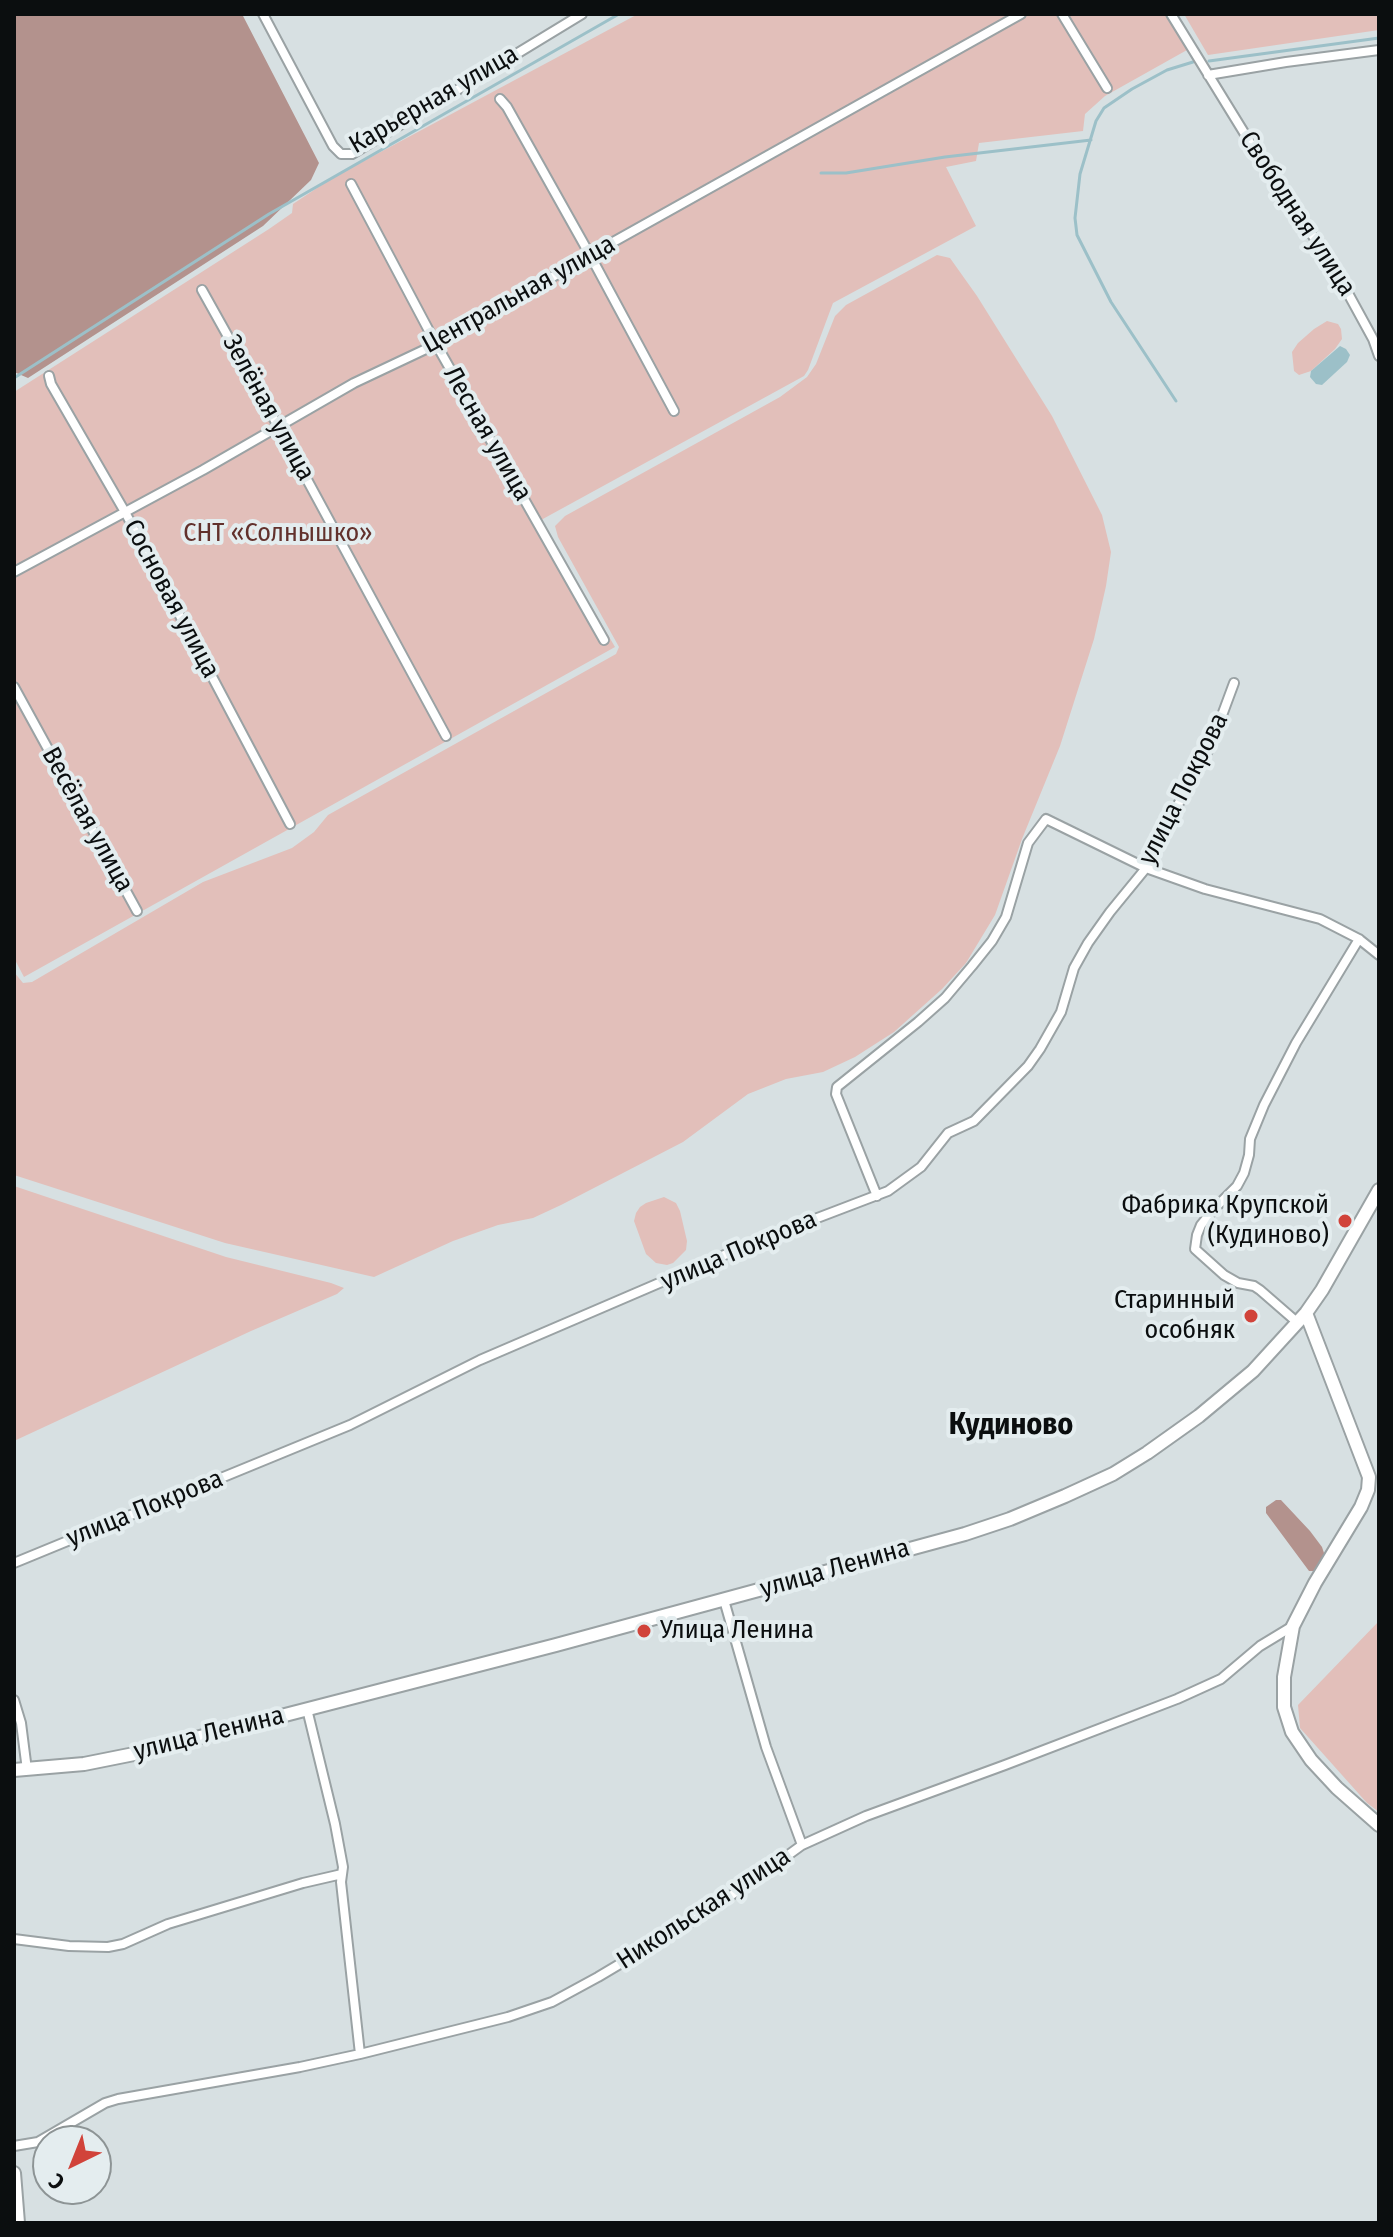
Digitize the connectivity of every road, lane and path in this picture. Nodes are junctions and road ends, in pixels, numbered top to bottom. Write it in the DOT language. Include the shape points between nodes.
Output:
graph roads {
  1 [pos="263,14"];
  2 [pos="582,14"];
  3 [pos="1021,14"];
  4 [pos="1062,14"];
  5 [pos="1171,14"];
  6 [pos="1379,50"];
  7 [pos="1208,75"];
  8 [pos="1107,88"];
  9 [pos="500,99"];
  10 [pos="351,184"];
  11 [pos="590,255"];
  12 [pos="202,290"];
  13 [pos="1376,336"];
  14 [pos="436,344"];
  15 [pos="1379,356"];
  16 [pos="49,376"];
  17 [pos="674,411"];
  18 [pos="278,426"];
  19 [pos="125,512"];
  20 [pos="14,572"];
  21 [pos="604,640"];
  22 [pos="1234,683"];
  23 [pos="14,687"];
  24 [pos="446,736"];
  25 [pos="290,824"];
  26 [pos="1146,868"];
  27 [pos="137,911"];
  28 [pos="1359,939"];
  29 [pos="1379,955"];
  30 [pos="1379,1190"];
  31 [pos="877,1196"];
  32 [pos="1302,1318"];
  33 [pos="14,1563"];
  34 [pos="724,1600"];
  35 [pos="1293,1626"];
  36 [pos="14,1700"];
  37 [pos="307,1709"];
  38 [pos="20,1770"];
  39 [pos="1379,1825"];
  40 [pos="802,1845"];
  41 [pos="342,1874"];
  42 [pos="14,1939"];
  43 [pos="360,2054"];
  44 [pos="14,2146"];
  45 [pos="14,2173"];
  46 [pos="18,2223"];
  1 -- 2 [label="street, Карьерная улица" via="333,146 341,154 352,154"];
  3 -- 11 [label="street, Центральная улица"];
  4 -- 8 [label="street"];
  5 -- 7 [label="street, Свободная улица"];
  6 -- 7 [label="street"];
  7 -- 13 [label="street, Свободная улица"];
  9 -- 11 [label="street"];
  10 -- 14 [label="street, Лесная улица"];
  11 -- 14 [label="street, Центральная улица"];
  11 -- 17 [label="street"];
  12 -- 18 [label="street, Зелёная улица"];
  13 -- 15 [label="street, Свободная улица"];
  14 -- 18 [label="street, Центральная улица"];
  14 -- 21 [label="street, Лесная улица"];
  16 -- 19 [label="street, Сосновая улица"];
  18 -- 19 [label="street, Центральная улица"];
  18 -- 24 [label="street, Зелёная улица"];
  19 -- 20 [label="street, Центральная улица"];
  19 -- 25 [label="street, Сосновая улица"];
  22 -- 26 [label="street, улица Покрова" via="1211,745"];
  23 -- 27 [label="street, Весёлая улица"];
  26 -- 28 [label="street" via="1320,919"];
  26 -- 31 [label="street, улица Покрова" via="1088,943 1061,1012 1028,1066 974,1121 948,1133 921,1167"];
  26 -- 31 [label="street" via="1046,819 1028,843 1006,917 992,941 945,998 837,1087"];
  28 -- 29 [label="street"];
  28 -- 32 [label="street" via="1264,1105 1237,1186 1197,1235 1195,1249 1224,1275 1254,1286"];
  30 -- 32 [label="main road, улица Ленина"];
  31 -- 33 [label="street, улица Покрова" via="757,1241 480,1360 350,1425"];
  32 -- 34 [label="main road, улица Ленина" via="1253,1371 1199,1416 1101,1479 1010,1519"];
  32 -- 35 [label="main road" via="1369,1477 1361,1507"];
  34 -- 37 [label="main road, улица Ленина"];
  34 -- 40 [label="street" via="766,1747"];
  35 -- 39 [label="main road" via="1283,1697 1292,1732 1337,1788"];
  35 -- 40 [label="street, Никольская улица" via="1210,1684"];
  36 -- 38 [label="street" via="21,1723"];
  37 -- 38 [label="main road, улица Ленина" via="134,1754"];
  37 -- 41 [label="street"];
  40 -- 43 [label="street, Никольская улица" via="692,1921 552,2002"];
  41 -- 42 [label="street" via="183,1919 108,1947"];
  41 -- 43 [label="street"];
  43 -- 44 [label="street, Никольская улица" via="118,2099 38,2142"];
  45 -- 46 [label="main road"];
}
